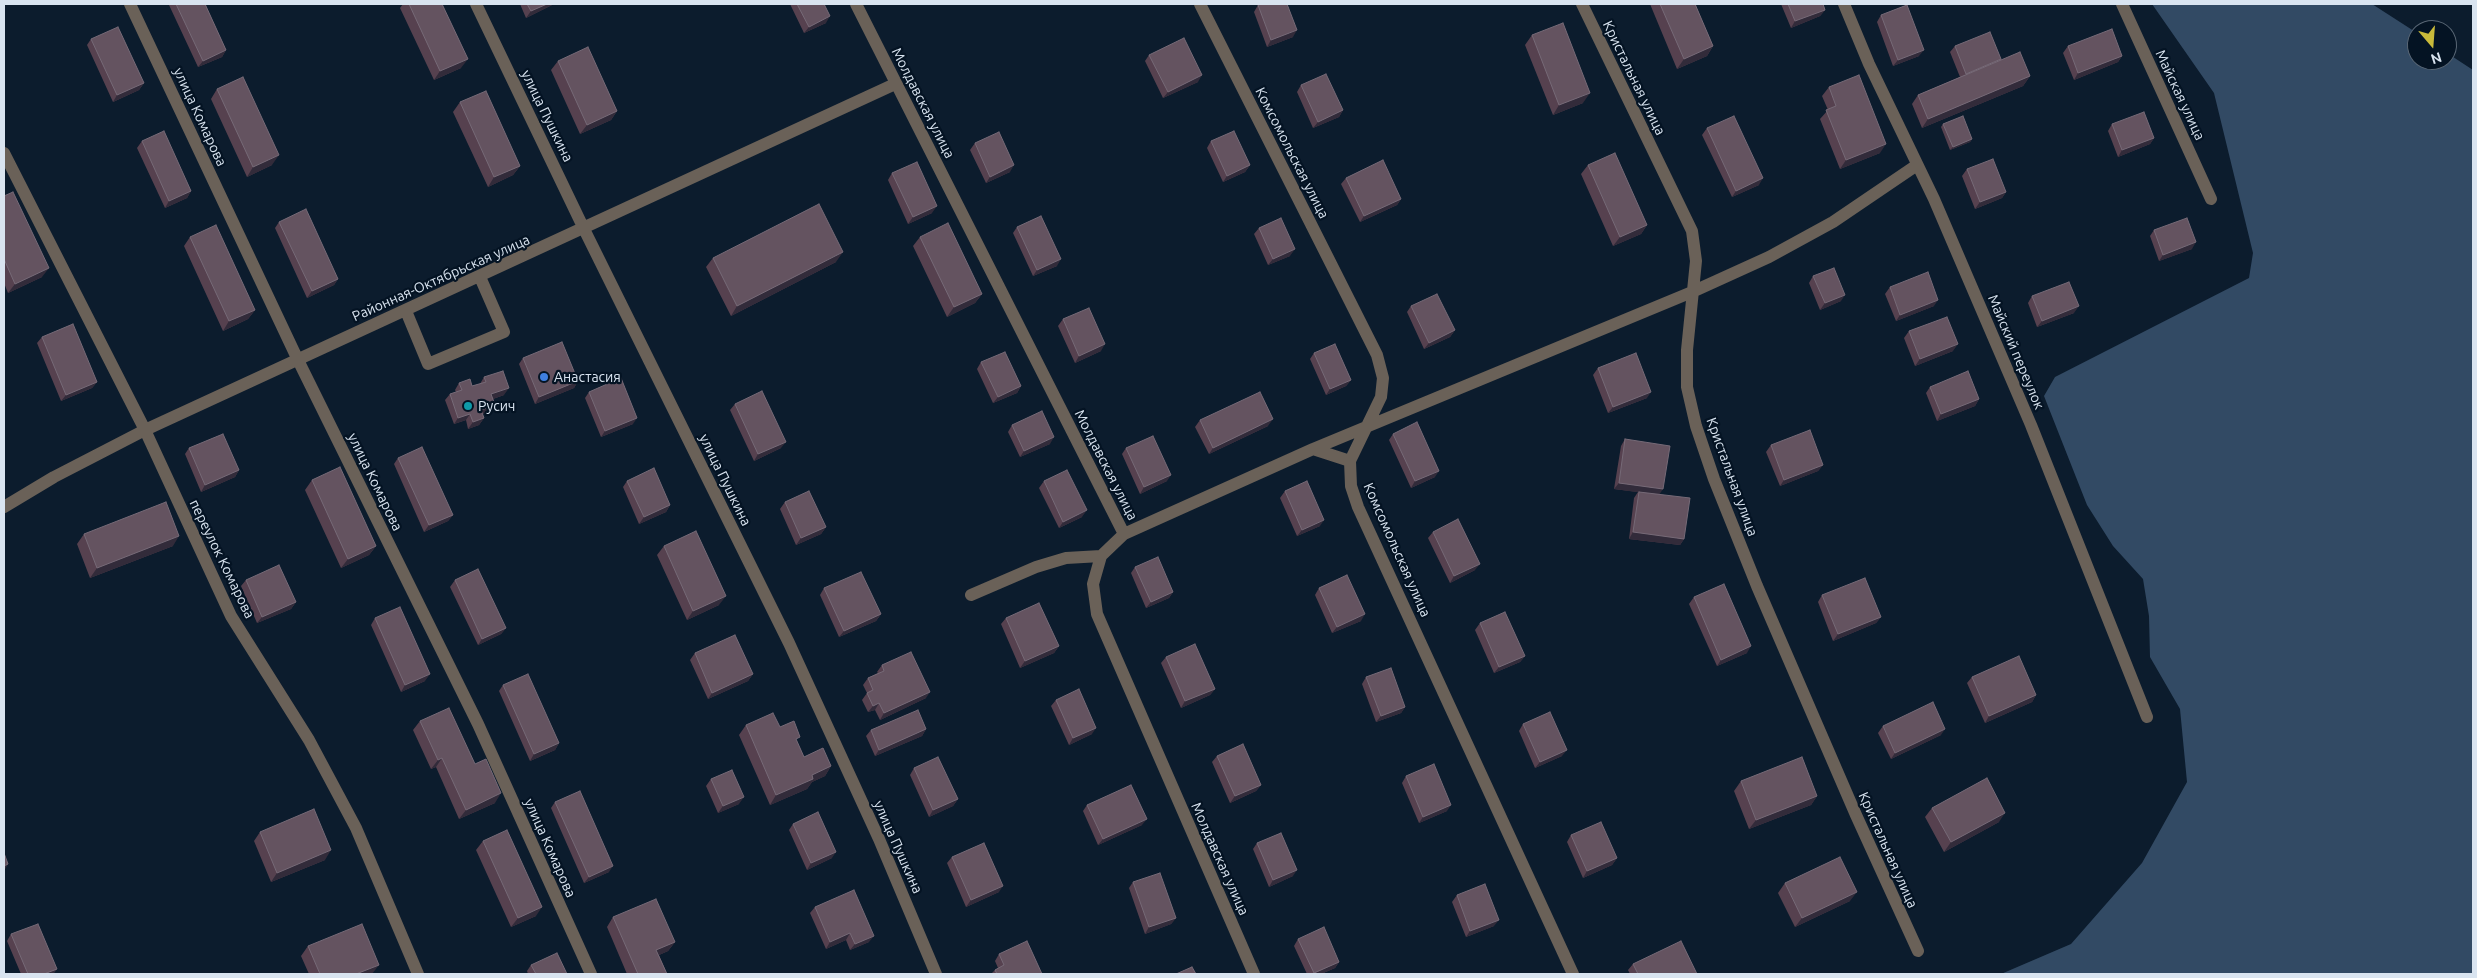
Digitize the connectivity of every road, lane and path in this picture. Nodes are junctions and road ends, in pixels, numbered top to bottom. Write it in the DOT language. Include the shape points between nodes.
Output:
graph roads {
  1 [pos="130,4"];
  2 [pos="476,4"];
  3 [pos="856,4"];
  4 [pos="1200,4"];
  5 [pos="1582,4"];
  6 [pos="1844,4"];
  7 [pos="2122,4"];
  8 [pos="895,84"];
  9 [pos="4,153"];
  10 [pos="1917,165"];
  11 [pos="2211,199"];
  12 [pos="584,229"];
  13 [pos="480,277"];
  14 [pos="1692,292"];
  15 [pos="406,311"];
  16 [pos="298,358"];
  17 [pos="1365,428"];
  18 [pos="145,430"];
  19 [pos="1313,449"];
  20 [pos="1350,461"];
  21 [pos="4,507"];
  22 [pos="1124,534"];
  23 [pos="1101,556"];
  24 [pos="971,596"];
  25 [pos="2147,717"];
  26 [pos="1918,951"];
  27 [pos="418,974"];
  28 [pos="591,974"];
  29 [pos="936,974"];
  30 [pos="1254,974"];
  31 [pos="1573,974"];
  1 -- 16 [label="street, улица Комарова"];
  2 -- 12 [label="street, улица Пушкина"];
  3 -- 8 [label="street, Молдавская улица"];
  4 -- 17 [label="street, Комсомольская улица" via="1377,354 1383,378 1381,397"];
  5 -- 14 [label="street, Кристальная улица" via="1692,231 1696,261"];
  6 -- 10 [label="street, Майский переулок"];
  7 -- 11 [label="street, Майская улица"];
  8 -- 12 [label="street, Районная-Октябрьская улица"];
  8 -- 22 [label="street, Молдавская улица"];
  9 -- 18 [label="street, переулок Комарова"];
  10 -- 14 [label="street" via="1834,222 1769,257"];
  10 -- 25 [label="street, Майский переулок" via="2031,425"];
  12 -- 13 [label="street, Районная-Октябрьская улица"];
  12 -- 29 [label="street, улица Пушкина" via="789,643 879,839"];
  13 -- 15 [label="street, Районная-Октябрьская улица"];
  13 -- 15 [label="street" via="504,332 428,364"];
  14 -- 17 [label="street"];
  14 -- 26 [label="street, Кристальная улица" via="1687,387 1699,435 1757,586"];
  15 -- 16 [label="street, Районная-Октябрьская улица"];
  16 -- 18 [label="street, Районная-Октябрьская улица"];
  16 -- 28 [label="street, улица Комарова" via="478,724"];
  17 -- 19 [label="street"];
  17 -- 20 [label="street, Комсомольская улица"];
  18 -- 21 [label="street, Районная-Октябрьская улица"];
  18 -- 27 [label="street, переулок Комарова" via="231,616 309,740 356,828"];
  19 -- 20 [label="street"];
  19 -- 22 [label="street"];
  20 -- 31 [label="street, Комсомольская улица" via="1351,486 1358,507"];
  22 -- 23 [label="street, Молдавская улица"];
  23 -- 24 [label="street" via="1066,558 1036,567"];
  23 -- 30 [label="street, Молдавская улица" via="1093,584 1097,614"];
}
